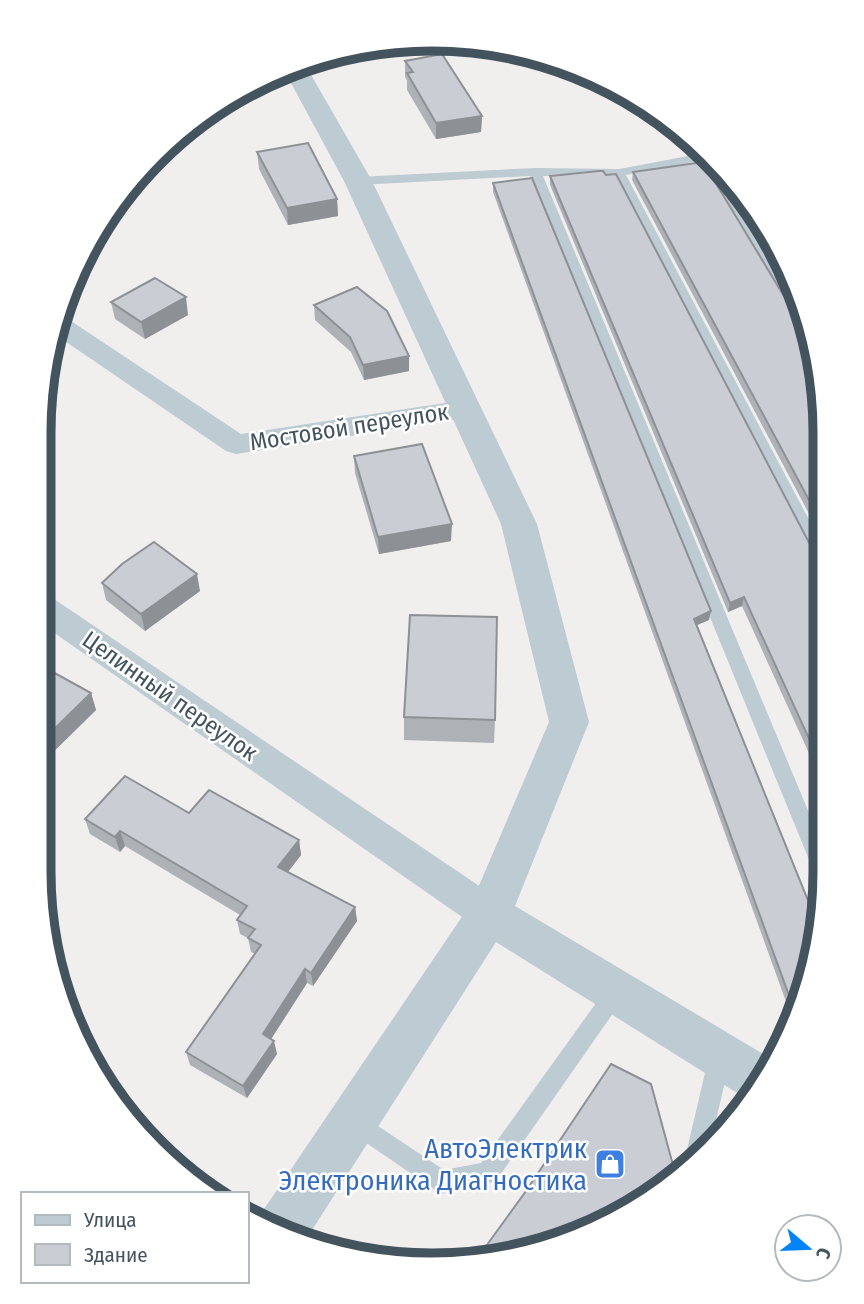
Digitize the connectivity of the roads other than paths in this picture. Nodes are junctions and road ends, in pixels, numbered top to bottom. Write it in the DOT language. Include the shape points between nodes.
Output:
graph roads {
  1 [pos="299,75"];
  2 [pos="698,158"];
  3 [pos="535,172"];
  4 [pos="619,173"];
  5 [pos="358,181"];
  6 [pos="719,181"];
  7 [pos="791,303"];
  8 [pos="65,329"];
  9 [pos="465,409"];
  10 [pos="813,543"];
  11 [pos="51,614"];
  12 [pos="813,845"];
  13 [pos="489,914"];
  14 [pos="616,992"];
  15 [pos="720,1056"];
  16 [pos="754,1076"];
  17 [pos="354,1121"];
  18 [pos="699,1145"];
  19 [pos="286,1224"];
  1 -- 5 [label="street"];
  2 -- 4 [label="lane"];
  3 -- 4 [label="lane"];
  3 -- 5 [label="lane"];
  3 -- 12 [label="lane"];
  4 -- 10 [label="lane"];
  5 -- 9 [label="street"];
  6 -- 7 [label="lane"];
  8 -- 9 [label="street, Мостовой переулок" via="236,444"];
  9 -- 13 [label="street" via="519,524 569,722"];
  11 -- 13 [label="street, Целинный переулок"];
  13 -- 14 [label="street"];
  13 -- 17 [label="street"];
  14 -- 15 [label="street"];
  14 -- 17 [label="lane" via="488,1173 441,1182"];
  15 -- 16 [label="street"];
  15 -- 18 [label="lane"];
  17 -- 19 [label="street"];
}
